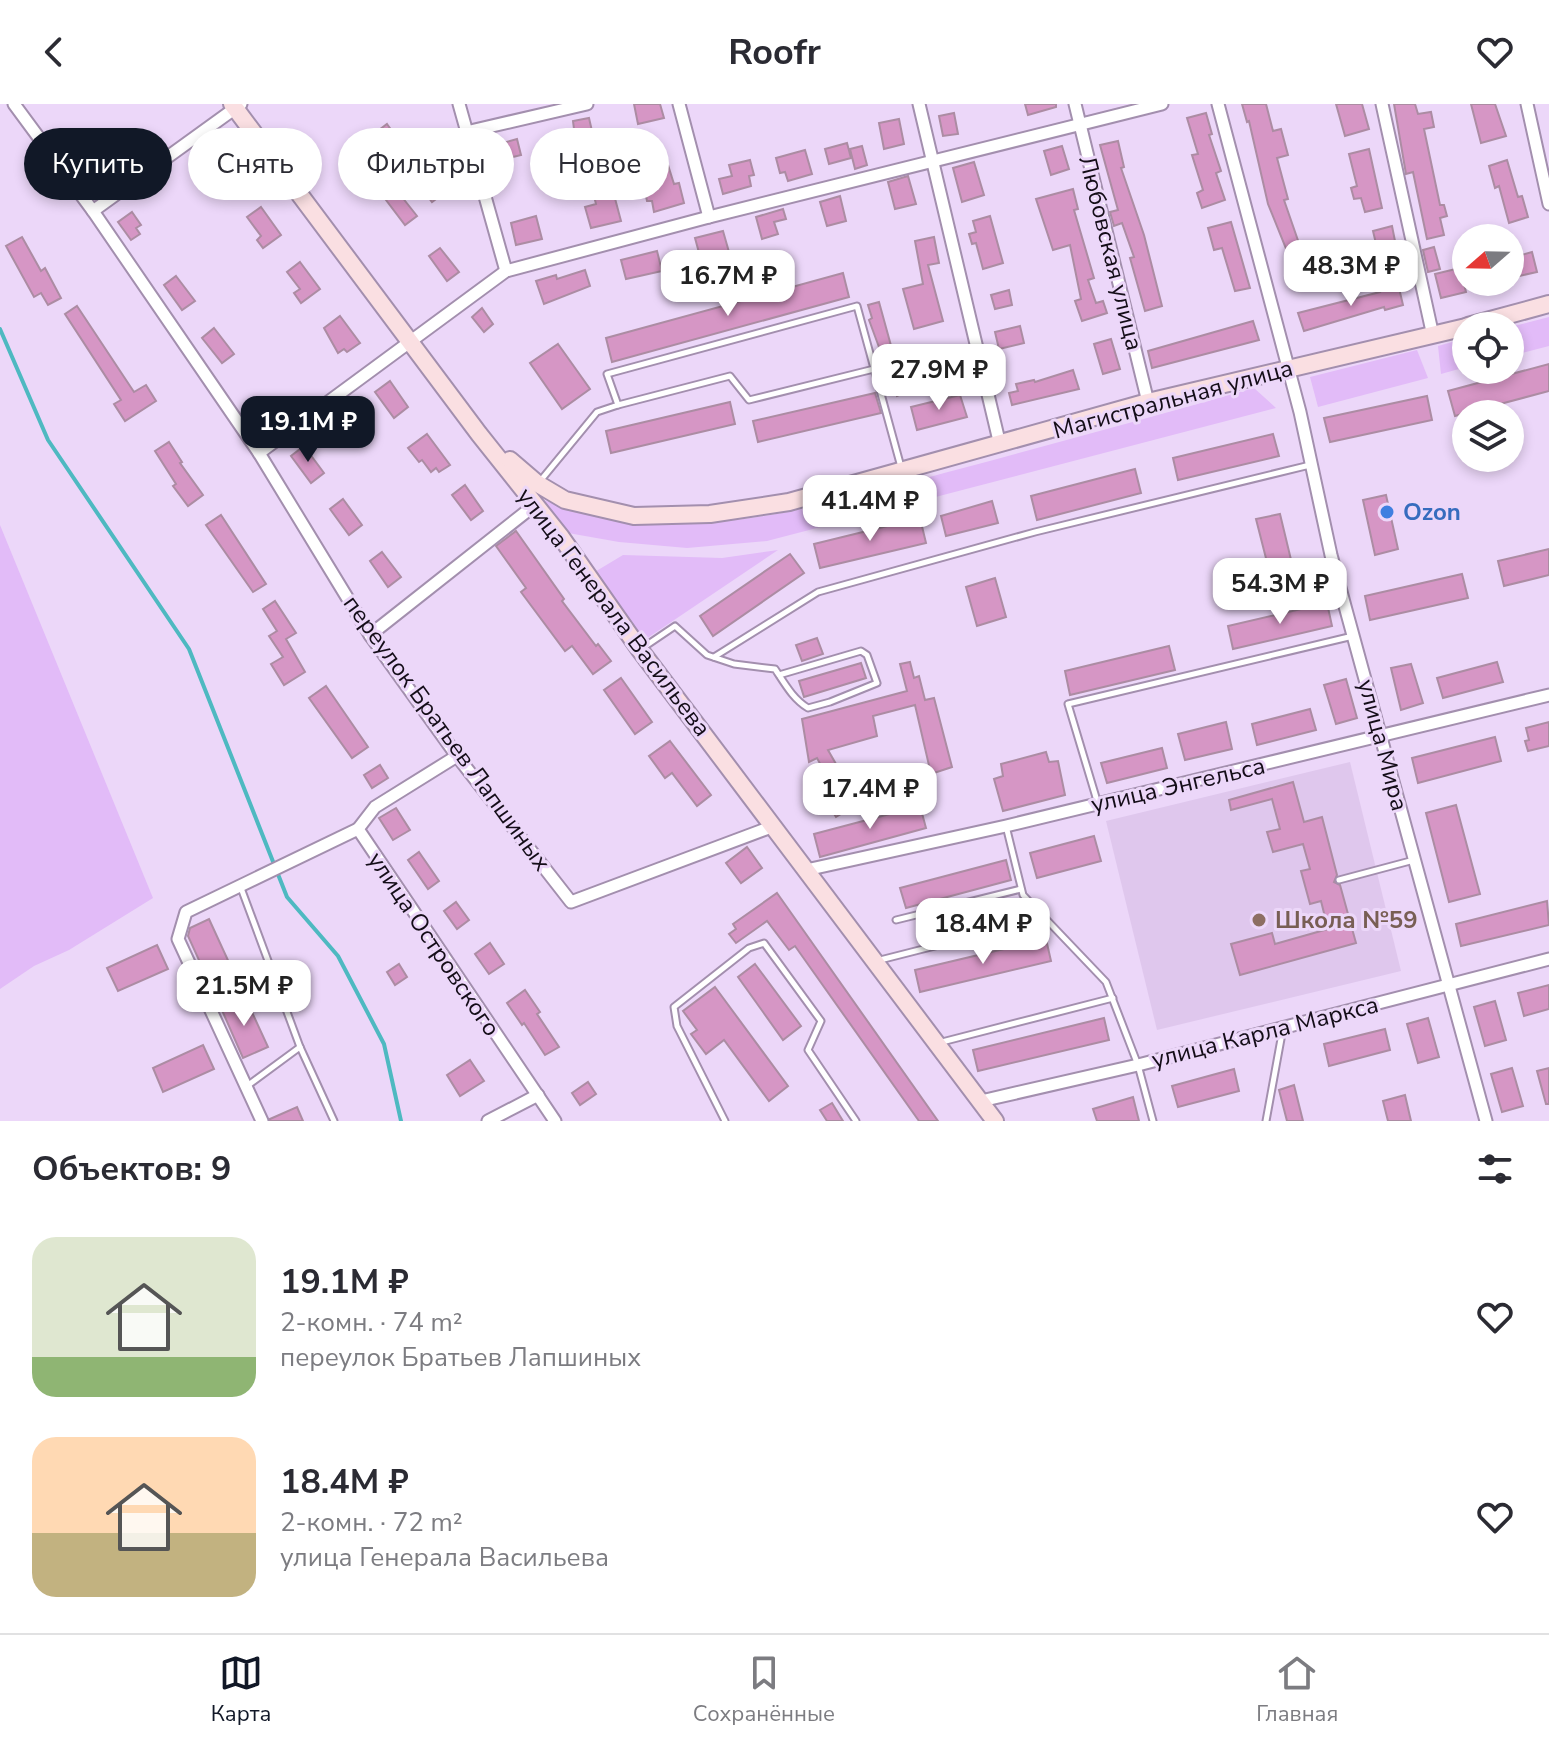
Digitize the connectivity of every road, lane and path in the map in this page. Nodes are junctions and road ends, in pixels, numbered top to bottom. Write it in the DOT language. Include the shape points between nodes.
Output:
graph roads {
  1 [pos="14,104"];
  2 [pos="459,104"];
  3 [pos="587,104"];
  4 [pos="679,104"];
  5 [pos="919,104"];
  6 [pos="1075,104"];
  7 [pos="1162,104"];
  8 [pos="1218,104"];
  9 [pos="1382,104"];
  10 [pos="1527,104"];
  11 [pos="237,106"];
  12 [pos="1080,125"];
  13 [pos="465,128"];
  14 [pos="483,128"];
  15 [pos="934,161"];
  16 [pos="486,200"];
  17 [pos="1549,204"];
  18 [pos="93,211"];
  19 [pos="709,217"];
  20 [pos="506,271"];
  21 [pos="1549,304"];
  22 [pos="1519,312"];
  23 [pos="1452,330"];
  24 [pos="1433,336"];
  25 [pos="409,343"];
  26 [pos="1288,368"];
  27 [pos="874,369"];
  28 [pos="1148,402"];
  29 [pos="618,405"];
  30 [pos="479,434"];
  31 [pos="1000,445"];
  32 [pos="259,453"];
  33 [pos="1312,465"];
  34 [pos="902,472"];
  35 [pos="538,484"];
  36 [pos="536,504"];
  37 [pos="370,635"];
  38 [pos="1354,636"];
  39 [pos="640,650"];
  40 [pos="714,657"];
  41 [pos="779,675"];
  42 [pos="1549,695"];
  43 [pos="1382,737"];
  44 [pos="457,756"];
  45 [pos="1098,804"];
  46 [pos="774,826"];
  47 [pos="1006,826"];
  48 [pos="358,829"];
  49 [pos="1414,860"];
  50 [pos="806,870"];
  51 [pos="1339,880"];
  52 [pos="241,887"];
  53 [pos="1021,889"];
  54 [pos="1045,918"];
  55 [pos="896,920"];
  56 [pos="1549,959"];
  57 [pos="875,961"];
  58 [pos="1450,984"];
  59 [pos="1113,998"];
  60 [pos="1283,1027"];
  61 [pos="937,1043"];
  62 [pos="300,1047"];
  63 [pos="1138,1065"];
  64 [pos="246,1087"];
  65 [pos="538,1095"];
  66 [pos="981,1101"];
  67 [pos="262,1121"];
  68 [pos="334,1121"];
  69 [pos="488,1121"];
  70 [pos="555,1121"];
  71 [pos="725,1121"];
  72 [pos="856,1121"];
  73 [pos="995,1121"];
  74 [pos="1153,1121"];
  75 [pos="1266,1121"];
  76 [pos="1486,1121"];
  1 -- 18 [label="street, переулок Братьев Лапшиных"];
  2 -- 13 [label="street"];
  3 -- 14 [label="street"];
  4 -- 19 [label="street"];
  5 -- 15 [label="street"];
  6 -- 12 [label="street, Любовская улица"];
  7 -- 12 [label="street"];
  8 -- 26 [label="street, улица Мира"];
  9 -- 24 [label="street"];
  10 -- 17 [label="street"];
  11 -- 18 [label="street"];
  11 -- 25 [label="main road, улица Генерала Васильева"];
  12 -- 15 [label="street"];
  12 -- 28 [label="street, Любовская улица"];
  15 -- 19 [label="street"];
  15 -- 31 [label="street"];
  16 -- 20 [label="street"];
  18 -- 32 [label="street, переулок Братьев Лапшиных"];
  19 -- 20 [label="street"];
  20 -- 25 [label="street"];
  21 -- 22 [label="main road, Магистральная улица"];
  23 -- 24 [label="main road, Магистральная улица"];
  24 -- 26 [label="main road, Магистральная улица"];
  25 -- 30 [label="main road, улица Генерала Васильева"];
  25 -- 32 [label="street"];
  26 -- 28 [label="main road, Магистральная улица"];
  26 -- 33 [label="street, улица Мира"];
  27 -- 29 [label="lane" via="749,400 730,376"];
  27 -- 29 [label="lane" via="857,306 607,374"];
  27 -- 34 [label="lane"];
  28 -- 31 [label="main road, Магистральная улица"];
  29 -- 35 [label="lane" via="597,412"];
  30 -- 35 [label="main road, Магистральная улица"];
  30 -- 36 [label="main road, улица Генерала Васильева"];
  31 -- 34 [label="main road, Магистральная улица"];
  32 -- 37 [label="street, переулок Братьев Лапшиных"];
  33 -- 38 [label="street, улица Мира"];
  33 -- 40 [label="lane" via="1035,532 818,592"];
  34 -- 35 [label="main road, Магистральная улица" via="789,502 710,514 634,516 565,500"];
  36 -- 37 [label="street"];
  36 -- 39 [label="main road, улица Генерала Васильева"];
  37 -- 44 [label="street, переулок Братьев Лапшиных"];
  38 -- 43 [label="street, улица Мира"];
  38 -- 45 [label="lane" via="1068,704"];
  39 -- 40 [label="lane" via="675,626"];
  39 -- 46 [label="main road, улица Генерала Васильева"];
  40 -- 41 [label="lane" via="775,669"];
  41 -- 41 [label="lane" via="797,702 808,708 877,683 861,651"];
  42 -- 43 [label="street, улица Энгельса"];
  43 -- 45 [label="street, улица Энгельса"];
  43 -- 49 [label="street, улица Мира"];
  44 -- 46 [label="street, переулок Братьев Лапшиных" via="571,902"];
  44 -- 48 [label="street, улица Островского" via="375,807"];
  45 -- 47 [label="street, улица Энгельса"];
  46 -- 50 [label="main road, улица Генерала Васильева"];
  47 -- 50 [label="street, улица Энгельса"];
  47 -- 53 [label="lane"];
  48 -- 52 [label="street"];
  48 -- 65 [label="street, улица Островского"];
  49 -- 51 [label="lane"];
  49 -- 58 [label="street, улица Мира"];
  50 -- 57 [label="main road, улица Генерала Васильева"];
  52 -- 62 [label="lane"];
  52 -- 64 [label="street" via="186,912 178,939"];
  53 -- 54 [label="lane"];
  53 -- 55 [label="lane"];
  54 -- 57 [label="lane"];
  54 -- 59 [label="lane" via="1106,982"];
  56 -- 58 [label="street, улица Карла Маркса"];
  57 -- 61 [label="main road, улица Генерала Васильева"];
  58 -- 60 [label="street, улица Карла Маркса"];
  58 -- 76 [label="street, улица Мира"];
  59 -- 61 [label="lane"];
  59 -- 63 [label="lane"];
  60 -- 63 [label="street, улица Карла Маркса"];
  60 -- 75 [label="lane"];
  61 -- 66 [label="main road, улица Генерала Васильева"];
  62 -- 64 [label="lane"];
  62 -- 68 [label="lane"];
  63 -- 66 [label="street, улица Карла Маркса"];
  63 -- 74 [label="lane"];
  64 -- 67 [label="street"];
  65 -- 69 [label="street"];
  65 -- 70 [label="street, улица Островского"];
  66 -- 73 [label="main road, улица Генерала Васильева"];
  71 -- 72 [label="lane" via="677,1026 674,1007 749,948 764,943 821,1021 808,1050"];
}
